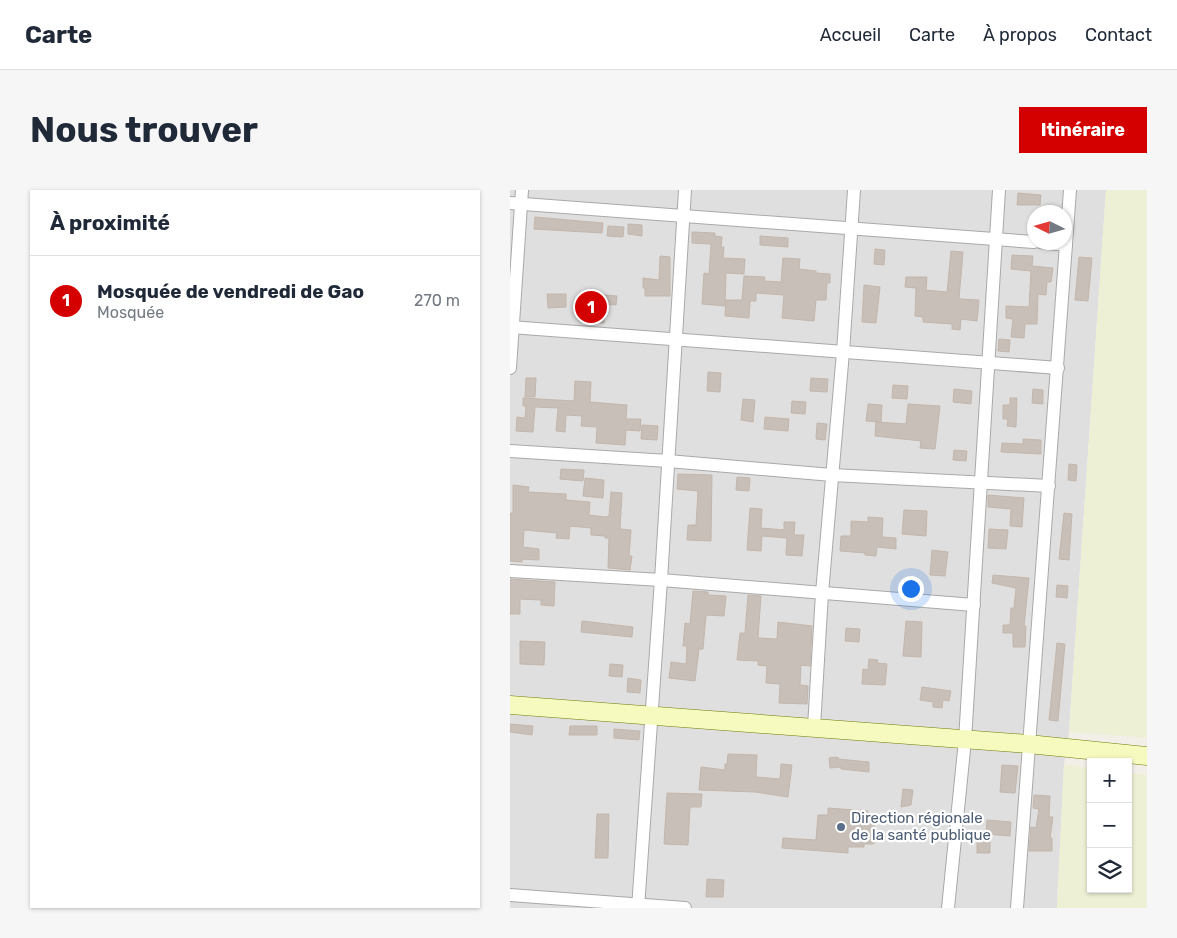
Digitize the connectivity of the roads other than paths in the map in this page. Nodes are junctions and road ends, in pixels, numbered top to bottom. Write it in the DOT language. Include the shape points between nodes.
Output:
graph roads {
  1 [pos="522,190"];
  2 [pos="685,190"];
  3 [pos="854,190"];
  4 [pos="999,190"];
  5 [pos="1070,190"];
  6 [pos="515,203"];
  7 [pos="1069,205"];
  8 [pos="684,215"];
  9 [pos="852,228"];
  10 [pos="995,239"];
  11 [pos="1027,241"];
  12 [pos="1066,250"];
  13 [pos="512,328"];
  14 [pos="676,340"];
  15 [pos="843,352"];
  16 [pos="988,363"];
  17 [pos="510,368"];
  18 [pos="1058,368"];
  19 [pos="510,451"];
  20 [pos="668,461"];
  21 [pos="832,475"];
  22 [pos="981,483"];
  23 [pos="1049,486"];
  24 [pos="510,571"];
  25 [pos="661,580"];
  26 [pos="822,593"];
  27 [pos="974,605"];
  28 [pos="510,705"];
  29 [pos="652,716"];
  30 [pos="814,727"];
  31 [pos="965,740"];
  32 [pos="1028,744"];
  33 [pos="1147,756"];
  34 [pos="510,895"];
  35 [pos="638,906"];
  36 [pos="685,908"];
  37 [pos="948,908"];
  38 [pos="1017,908"];
  1 -- 6 [label="street"];
  2 -- 8 [label="street"];
  3 -- 9 [label="street"];
  4 -- 10 [label="street"];
  5 -- 7 [label="street"];
  6 -- 8 [label="street"];
  6 -- 13 [label="street"];
  8 -- 9 [label="street"];
  8 -- 14 [label="street"];
  9 -- 10 [label="street"];
  9 -- 15 [label="street"];
  10 -- 11 [label="street"];
  10 -- 16 [label="street"];
  12 -- 18 [label="street"];
  13 -- 14 [label="street"];
  13 -- 17 [label="street"];
  14 -- 15 [label="street"];
  14 -- 20 [label="street"];
  15 -- 16 [label="street"];
  15 -- 21 [label="street"];
  16 -- 18 [label="street"];
  16 -- 22 [label="street"];
  18 -- 23 [label="street"];
  19 -- 20 [label="street"];
  20 -- 21 [label="street"];
  20 -- 25 [label="street"];
  21 -- 22 [label="street"];
  21 -- 26 [label="street"];
  22 -- 23 [label="street"];
  22 -- 27 [label="street"];
  23 -- 32 [label="street"];
  24 -- 25 [label="street"];
  25 -- 26 [label="street"];
  25 -- 29 [label="street"];
  26 -- 27 [label="street"];
  26 -- 30 [label="street"];
  27 -- 31 [label="street"];
  28 -- 29 [label="street"];
  29 -- 30 [label="street"];
  29 -- 35 [label="street"];
  30 -- 31 [label="street"];
  31 -- 32 [label="street"];
  31 -- 37 [label="street"];
  32 -- 33 [label="street"];
  32 -- 38 [label="street"];
  34 -- 35 [label="street"];
  35 -- 36 [label="street"];
}
